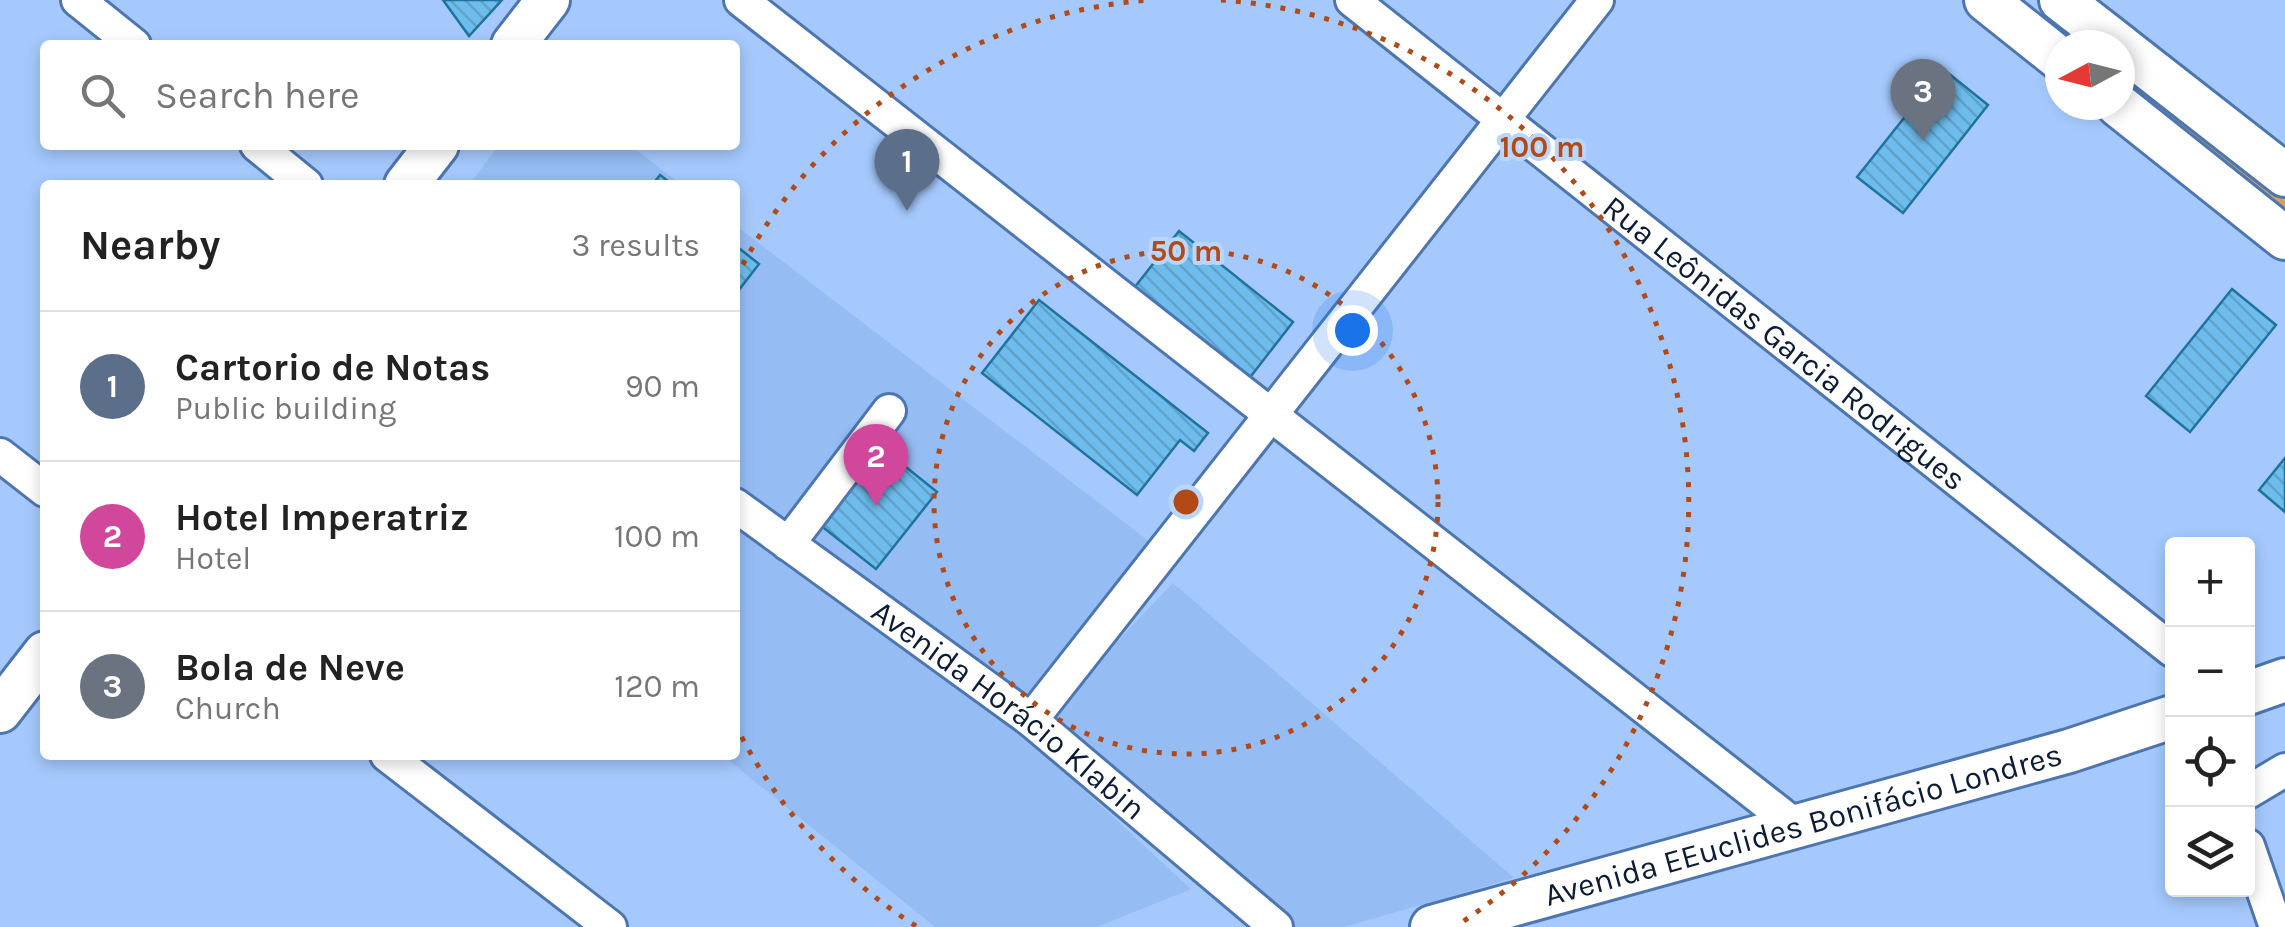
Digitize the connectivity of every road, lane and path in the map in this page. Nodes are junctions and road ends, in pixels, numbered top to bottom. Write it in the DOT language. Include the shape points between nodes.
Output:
graph roads {
  1 [pos="78,0"];
  2 [pos="548,0"];
  3 [pos="740,0"];
  4 [pos="1352,0"];
  5 [pos="1597,0"];
  6 [pos="1986,0"];
  7 [pos="2061,0"];
  8 [pos="2099,30"];
  9 [pos="128,40"];
  10 [pos="518,40"];
  11 [pos="2045,47"];
  12 [pos="2135,58"];
  13 [pos="2135,119"];
  14 [pos="1504,120"];
  15 [pos="263,150"];
  16 [pos="433,150"];
  17 [pos="2285,175"];
  18 [pos="300,180"];
  19 [pos="410,180"];
  20 [pos="2285,238"];
  21 [pos="889,410"];
  22 [pos="1272,415"];
  23 [pos="0,455"];
  24 [pos="40,486"];
  25 [pos="740,509"];
  26 [pos="788,544"];
  27 [pos="2165,644"];
  28 [pos="40,659"];
  29 [pos="2285,680"];
  30 [pos="2255,690"];
  31 [pos="0,711"];
  32 [pos="2165,719"];
  33 [pos="1031,720"];
  34 [pos="393,760"];
  35 [pos="2285,770"];
  36 [pos="2255,788"];
  37 [pos="1796,826"];
  38 [pos="2255,866"];
  39 [pos="610,927"];
  40 [pos="1276,927"];
  41 [pos="1432,927"];
  42 [pos="2276,927"];
  1 -- 9 [label="street"];
  2 -- 10 [label="main road"];
  3 -- 22 [label="street"];
  4 -- 14 [label="street, Rua Leônidas Garcia Rodrigues"];
  5 -- 14 [label="street"];
  6 -- 11 [label="main road"];
  7 -- 8 [label="main road"];
  12 -- 17 [label="main road"];
  13 -- 20 [label="main road"];
  14 -- 22 [label="street"];
  14 -- 27 [label="street, Rua Leônidas Garcia Rodrigues"];
  15 -- 18 [label="street"];
  16 -- 19 [label="main road"];
  21 -- 26 [label="street"];
  22 -- 33 [label="street"];
  22 -- 37 [label="street"];
  23 -- 24 [label="street"];
  25 -- 26 [label="street, Avenida Horácio Klabin"];
  26 -- 33 [label="street, Avenida Horácio Klabin"];
  28 -- 31 [label="main road"];
  29 -- 30 [label="main road"];
  32 -- 37 [label="main road, Avenida EEuclides Bonifácio Londres"];
  33 -- 40 [label="street, Avenida Horácio Klabin"];
  34 -- 39 [label="street"];
  35 -- 36 [label="street"];
  37 -- 41 [label="main road, Avenida EEuclides Bonifácio Londres"];
  38 -- 42 [label="street"];
}
